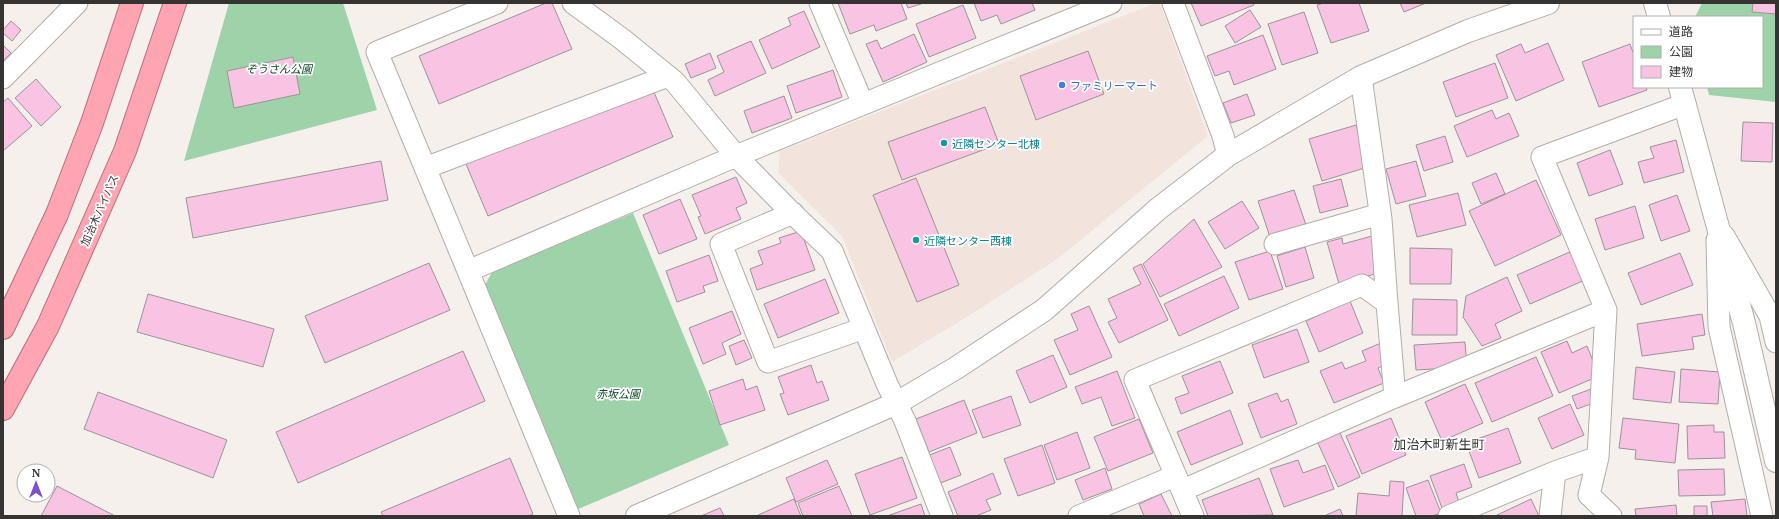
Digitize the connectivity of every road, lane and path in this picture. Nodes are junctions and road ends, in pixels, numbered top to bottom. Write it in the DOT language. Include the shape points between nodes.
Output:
graph roads {
  1 [pos="77,3"];
  2 [pos="132,3"];
  3 [pos="175,3"];
  4 [pos="497,3"];
  5 [pos="573,3"];
  6 [pos="820,3"];
  7 [pos="1111,3"];
  8 [pos="1173,3"];
  9 [pos="1548,3"];
  10 [pos="1655,3"];
  11 [pos="1659,16"];
  12 [pos="668,76"];
  13 [pos="1361,77"];
  14 [pos="3,78"];
  15 [pos="1683,95"];
  16 [pos="863,104"];
  17 [pos="1228,155"];
  18 [pos="736,156"];
  19 [pos="425,168"];
  20 [pos="793,213"];
  21 [pos="1380,214"];
  22 [pos="1717,223"];
  23 [pos="1275,244"];
  24 [pos="468,271"];
  25 [pos="1387,303"];
  26 [pos="1606,310"];
  27 [pos="3,328"];
  28 [pos="864,328"];
  29 [pos="1776,342"];
  30 [pos="1395,397"];
  31 [pos="897,404"];
  32 [pos="3,409"];
  33 [pos="1598,457"];
  34 [pos="1776,461"];
  35 [pos="1555,472"];
  36 [pos="1179,483"];
  37 [pos="569,516"];
  38 [pos="637,516"];
  39 [pos="942,516"];
  40 [pos="1079,516"];
  41 [pos="1193,516"];
  42 [pos="1449,516"];
  43 [pos="1550,516"];
  44 [pos="1611,516"];
  45 [pos="1762,516"];
  1 -- 14 [label="street"];
  2 -- 27 [label="highway" via="92,123 57,214"];
  3 -- 32 [label="highway, 加治木バイパス" via="125,151 48,326"];
  4 -- 19 [label="street" via="377,52"];
  5 -- 12 [label="street"];
  6 -- 16 [label="street"];
  7 -- 16 [label="street"];
  8 -- 17 [label="street"];
  9 -- 13 [label="street" via="1468,30"];
  10 -- 11 [label="street"];
  12 -- 18 [label="street"];
  12 -- 19 [label="street"];
  13 -- 17 [label="street"];
  13 -- 21 [label="street"];
  15 -- 22 [label="street"];
  15 -- 26 [label="street" via="1542,157"];
  16 -- 18 [label="street"];
  17 -- 31 [label="street" via="1158,209 1044,310"];
  18 -- 20 [label="street"];
  18 -- 24 [label="street"];
  19 -- 24 [label="street"];
  20 -- 28 [label="street" via="832,250"];
  20 -- 28 [label="street" via="721,244 768,362"];
  21 -- 23 [label="street"];
  21 -- 25 [label="street"];
  22 -- 29 [label="street" via="1770,316"];
  22 -- 34 [label="street" via="1744,323"];
  22 -- 45 [label="street" via="1719,327"];
  24 -- 37 [label="street"];
  25 -- 30 [label="street"];
  25 -- 36 [label="street" via="1362,285 1135,380"];
  26 -- 30 [label="street"];
  26 -- 33 [label="street"];
  28 -- 31 [label="street"];
  30 -- 36 [label="street"];
  31 -- 38 [label="street"];
  31 -- 39 [label="street"];
  33 -- 35 [label="street"];
  33 -- 44 [label="street" via="1589,495"];
  35 -- 42 [label="street"];
  35 -- 43 [label="street"];
  36 -- 40 [label="street"];
  36 -- 41 [label="street"];
}
